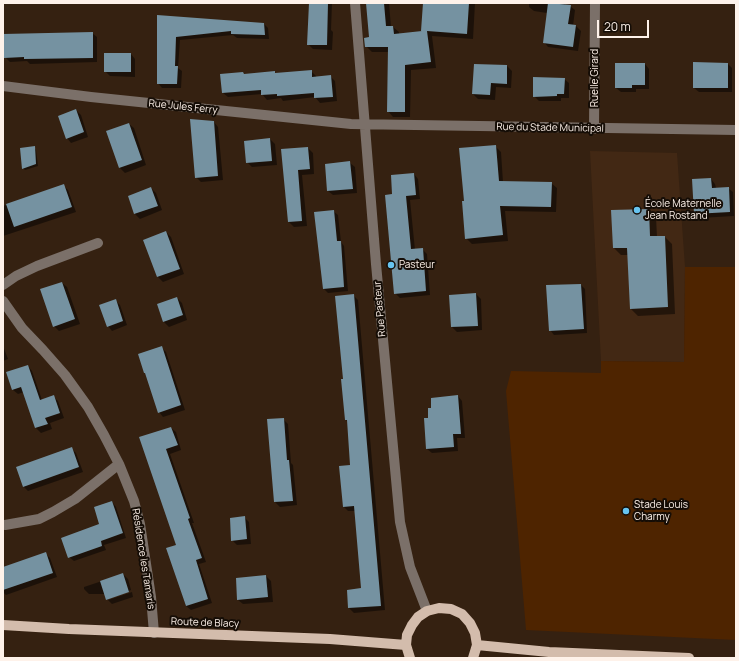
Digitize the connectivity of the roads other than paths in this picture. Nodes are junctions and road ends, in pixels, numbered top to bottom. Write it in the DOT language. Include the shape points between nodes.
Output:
graph roads {
  1 [pos="355,3"];
  2 [pos="595,3"];
  3 [pos="3,86"];
  4 [pos="364,125"];
  5 [pos="594,129"];
  6 [pos="736,130"];
  7 [pos="98,243"];
  8 [pos="3,285"];
  9 [pos="3,301"];
  10 [pos="119,464"];
  11 [pos="6,525"];
  12 [pos="427,611"];
  13 [pos="3,625"];
  14 [pos="154,633"];
  15 [pos="406,645"];
  16 [pos="477,645"];
  17 [pos="410,658"];
  18 [pos="473,658"];
  19 [pos="689,658"];
  1 -- 4 [label="street, Rue Pasteur"];
  2 -- 5 [label="street, Ruelle Girard"];
  3 -- 4 [label="street, Rue Jules Ferry"];
  4 -- 5 [label="street, Rue du Stade Municipal"];
  4 -- 12 [label="street, Rue Pasteur" via="400,522 410,567"];
  5 -- 6 [label="street, Rue du Stade Municipal"];
  7 -- 8 [label="street" via="37,266"];
  9 -- 10 [label="street, Résidence les Tamaris" via="22,328 65,375 88,407"];
  10 -- 11 [label="street" via="75,499 53,512 39,519"];
  10 -- 14 [label="street, Résidence les Tamaris" via="140,524"];
  12 -- 15 [label="main road" via="412,625"];
  12 -- 16 [label="main road" via="439,608 462,614 475,633"];
  13 -- 14 [label="main road, Route de Blacy"];
  14 -- 15 [label="main road, Route de Blacy"];
  15 -- 17 [label="main road"];
  16 -- 18 [label="main road"];
  16 -- 19 [label="main road" via="549,652"];
}
